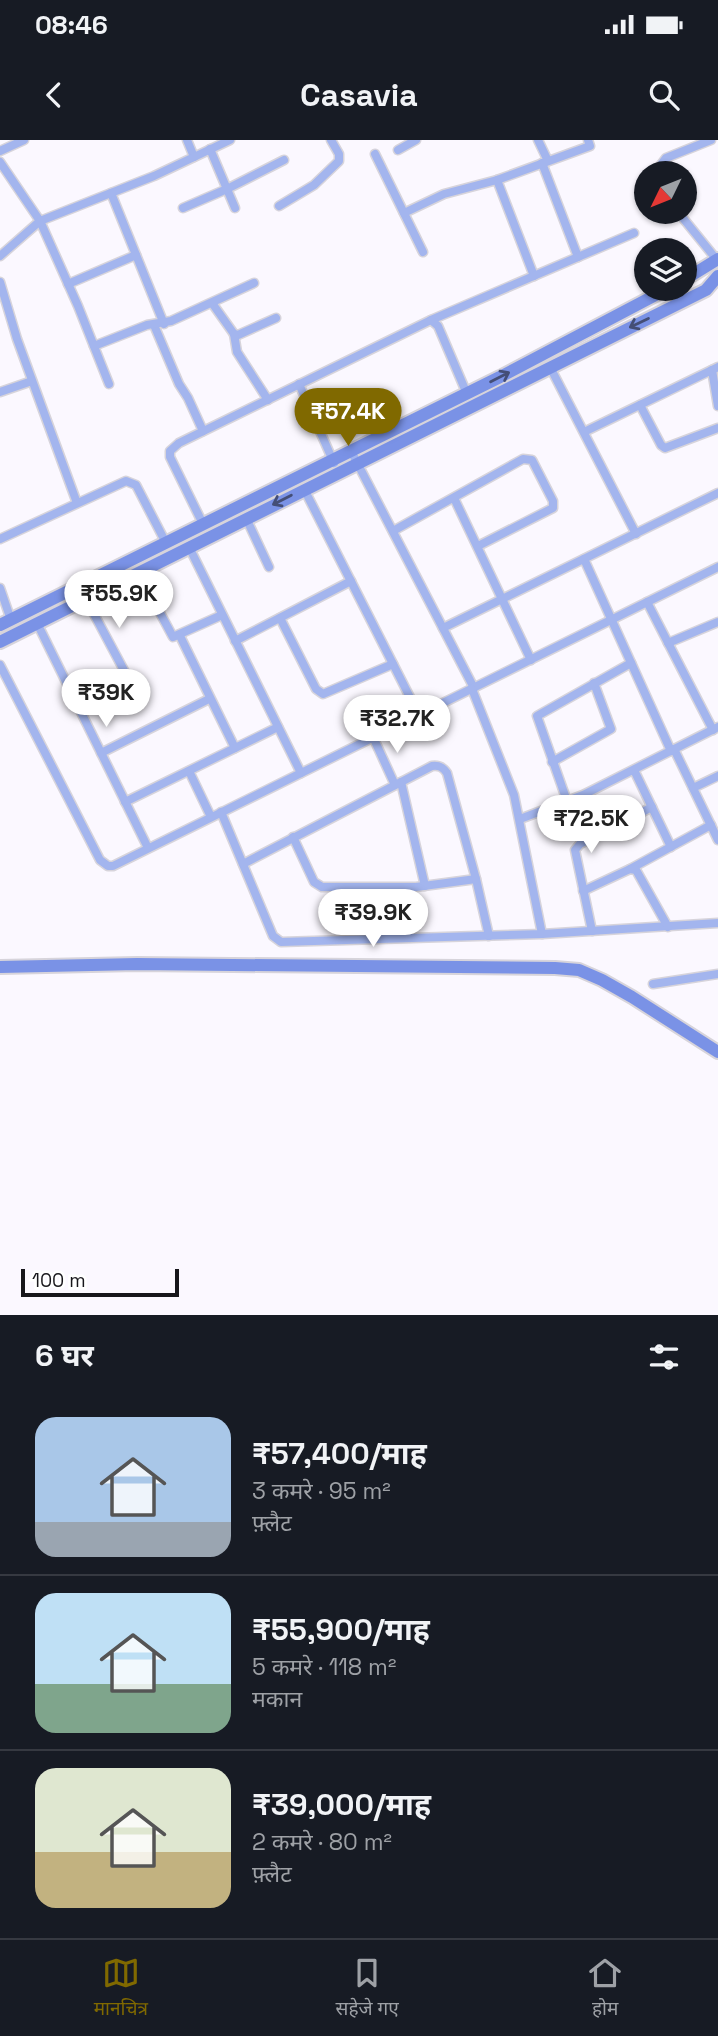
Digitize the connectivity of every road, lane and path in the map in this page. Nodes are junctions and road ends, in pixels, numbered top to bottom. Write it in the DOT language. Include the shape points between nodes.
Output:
graph roads {
  1 [pos="24,140"];
  2 [pos="187,140"];
  3 [pos="230,140"];
  4 [pos="331,140"];
  5 [pos="416,140"];
  6 [pos="538,140"];
  7 [pos="588,140"];
  8 [pos="711,140"];
  9 [pos="210,149"];
  10 [pos="398,150"];
  11 [pos="0,151"];
  12 [pos="375,154"];
  13 [pos="194,157"];
  14 [pos="284,160"];
  15 [pos="664,161"];
  16 [pos="0,162"];
  17 [pos="545,162"];
  18 [pos="497,180"];
  19 [pos="227,189"];
  20 [pos="111,193"];
  21 [pos="279,206"];
  22 [pos="183,208"];
  23 [pos="235,208"];
  24 [pos="404,213"];
  25 [pos="40,221"];
  26 [pos="688,224"];
  27 [pos="634,233"];
  28 [pos="423,252"];
  29 [pos="136,255"];
  30 [pos="0,256"];
  31 [pos="578,257"];
  32 [pos="717,259"];
  33 [pos="697,272"];
  34 [pos="534,276"];
  35 [pos="718,276"];
  36 [pos="0,282"];
  37 [pos="254,283"];
  38 [pos="68,284"];
  39 [pos="644,301"];
  40 [pos="212,303"];
  41 [pos="276,318"];
  42 [pos="431,320"];
  43 [pos="159,324"];
  44 [pos="234,334"];
  45 [pos="94,346"];
  46 [pos="550,367"];
  47 [pos="715,368"];
  48 [pos="32,381"];
  49 [pos="109,384"];
  50 [pos="299,384"];
  51 [pos="0,392"];
  52 [pos="467,394"];
  53 [pos="268,400"];
  54 [pos="640,405"];
  55 [pos="718,406"];
  56 [pos="718,428"];
  57 [pos="203,431"];
  58 [pos="584,432"];
  59 [pos="354,456"];
  60 [pos="336,465"];
  61 [pos="304,489"];
  62 [pos="718,494"];
  63 [pos="454,498"];
  64 [pos="77,503"];
  65 [pos="246,518"];
  66 [pos="204,524"];
  67 [pos="393,531"];
  68 [pos="636,534"];
  69 [pos="0,539"];
  70 [pos="166,543"];
  71 [pos="478,546"];
  72 [pos="189,547"];
  73 [pos="584,559"];
  74 [pos="269,566"];
  75 [pos="718,567"];
  76 [pos="138,572"];
  77 [pos="351,580"];
  78 [pos="0,588"];
  79 [pos="86,598"];
  80 [pos="501,600"];
  81 [pos="647,602"];
  82 [pos="222,615"];
  83 [pos="280,618"];
  84 [pos="611,620"];
  85 [pos="6,622"];
  86 [pos="718,622"];
  87 [pos="37,623"];
  88 [pos="443,628"];
  89 [pos="180,636"];
  90 [pos="235,641"];
  91 [pos="0,642"];
  92 [pos="668,643"];
  93 [pos="531,660"];
  94 [pos="631,663"];
  95 [pos="393,664"];
  96 [pos="0,665"];
  97 [pos="127,676"];
  98 [pos="594,683"];
  99 [pos="473,688"];
  100 [pos="209,699"];
  101 [pos="419,715"];
  102 [pos="278,727"];
  103 [pos="715,728"];
  104 [pos="373,737"];
  105 [pos="235,748"];
  106 [pos="672,750"];
  107 [pos="101,753"];
  108 [pos="552,762"];
  109 [pos="634,770"];
  110 [pos="188,771"];
  111 [pos="301,773"];
  112 [pos="718,776"];
  113 [pos="398,784"];
  114 [pos="693,788"];
  115 [pos="125,802"];
  116 [pos="567,802"];
  117 [pos="652,807"];
  118 [pos="221,812"];
  119 [pos="211,817"];
  120 [pos="520,819"];
  121 [pos="711,825"];
  122 [pos="293,838"];
  123 [pos="718,840"];
  124 [pos="671,847"];
  125 [pos="148,848"];
  126 [pos="243,864"];
  127 [pos="630,869"];
  128 [pos="476,879"];
  129 [pos="425,886"];
  130 [pos="583,891"];
  131 [pos="718,923"];
  132 [pos="668,927"];
  133 [pos="592,931"];
  134 [pos="541,934"];
  135 [pos="489,936"];
  136 [pos="0,967"];
  137 [pos="718,974"];
  138 [pos="653,984"];
  139 [pos="718,1052"];
  1 -- 11 [label="street"];
  2 -- 13 [label="street"];
  3 -- 9 [label="street"];
  4 -- 21 [label="street" via="339,161 314,185"];
  5 -- 10 [label="street"];
  6 -- 17 [label="street"];
  7 -- 17 [label="street" via="590,146"];
  8 -- 15 [label="street"];
  9 -- 13 [label="street"];
  9 -- 19 [label="street"];
  12 -- 24 [label="street"];
  13 -- 20 [label="street"];
  14 -- 19 [label="street"];
  16 -- 25 [label="street"];
  17 -- 18 [label="street"];
  17 -- 31 [label="street"];
  18 -- 24 [label="street" via="444,194"];
  18 -- 34 [label="street"];
  19 -- 22 [label="street"];
  19 -- 23 [label="street"];
  20 -- 25 [label="street"];
  20 -- 29 [label="street"];
  24 -- 28 [label="street"];
  25 -- 30 [label="street"];
  25 -- 38 [label="street"];
  26 -- 32 [label="street"];
  27 -- 31 [label="street"];
  29 -- 38 [label="street"];
  29 -- 43 [label="street"];
  31 -- 34 [label="street"];
  32 -- 33 [label="street"];
  34 -- 42 [label="street"];
  35 -- 46 [label="street, one-way" via="706,290"];
  36 -- 48 [label="street"];
  37 -- 40 [label="street"];
  38 -- 45 [label="street"];
  52 -- 39 [label="street, one-way"];
  40 -- 43 [label="street"];
  40 -- 44 [label="street"];
  41 -- 44 [label="street"];
  42 -- 50 [label="street"];
  42 -- 52 [label="street" via="438,326"];
  43 -- 45 [label="street"];
  43 -- 57 [label="street" via="179,384"];
  44 -- 53 [label="street" via="237,352"];
  45 -- 49 [label="street"];
  46 -- 58 [label="street"];
  46 -- 59 [label="street"];
  47 -- 54 [label="street"];
  47 -- 55 [label="street"];
  48 -- 51 [label="street"];
  48 -- 64 [label="street"];
  50 -- 53 [label="street"];
  50 -- 60 [label="street"];
  52 -- 59 [label="street"];
  53 -- 57 [label="street"];
  54 -- 56 [label="street" via="665,448"];
  54 -- 58 [label="street"];
  57 -- 66 [label="street" via="179,443 170,457"];
  58 -- 68 [label="street"];
  59 -- 60 [label="street"];
  59 -- 67 [label="street"];
  60 -- 61 [label="street"];
  60 -- 66 [label="street"];
  61 -- 65 [label="street, one-way"];
  61 -- 77 [label="street"];
  62 -- 68 [label="street"];
  63 -- 67 [label="street"];
  63 -- 71 [label="street"];
  63 -- 71 [label="street" via="528,459 534,463 554,505 551,510"];
  64 -- 69 [label="street"];
  64 -- 70 [label="street" via="132,481"];
  65 -- 72 [label="street"];
  65 -- 74 [label="street"];
  66 -- 70 [label="street"];
  67 -- 88 [label="street"];
  68 -- 73 [label="street"];
  70 -- 85 [label="street"];
  71 -- 80 [label="street"];
  72 -- 76 [label="street"];
  72 -- 82 [label="street"];
  73 -- 80 [label="street"];
  73 -- 84 [label="street"];
  75 -- 81 [label="street"];
  76 -- 79 [label="street"];
  76 -- 89 [label="street" via="171,635"];
  77 -- 83 [label="street"];
  77 -- 95 [label="street"];
  78 -- 85 [label="street"];
  79 -- 87 [label="street"];
  79 -- 97 [label="street"];
  80 -- 88 [label="street"];
  80 -- 93 [label="street"];
  81 -- 84 [label="street"];
  81 -- 92 [label="street"];
  82 -- 89 [label="street"];
  82 -- 90 [label="street"];
  83 -- 90 [label="street"];
  83 -- 95 [label="street" via="316,689 323,694"];
  84 -- 93 [label="street"];
  84 -- 94 [label="street"];
  86 -- 92 [label="street"];
  87 -- 91 [label="street"];
  87 -- 107 [label="street"];
  88 -- 99 [label="street"];
  89 -- 100 [label="street"];
  90 -- 102 [label="street"];
  92 -- 103 [label="street"];
  93 -- 99 [label="street"];
  94 -- 98 [label="street"];
  94 -- 106 [label="street"];
  95 -- 101 [label="street"];
  96 -- 125 [label="street" via="100,860 113,866"];
  98 -- 108 [label="street" via="537,716"];
  98 -- 108 [label="street" via="611,729"];
  99 -- 101 [label="street"];
  99 -- 120 [label="street" via="510,779"];
  100 -- 105 [label="street"];
  100 -- 107 [label="street"];
  101 -- 104 [label="street"];
  102 -- 105 [label="street"];
  102 -- 111 [label="street"];
  103 -- 106 [label="street"];
  104 -- 111 [label="street"];
  104 -- 113 [label="street"];
  105 -- 110 [label="street"];
  106 -- 109 [label="street"];
  106 -- 114 [label="street"];
  107 -- 115 [label="street"];
  108 -- 116 [label="street"];
  109 -- 116 [label="street"];
  109 -- 117 [label="street"];
  110 -- 115 [label="street"];
  110 -- 119 [label="street"];
  111 -- 118 [label="street"];
  112 -- 114 [label="street"];
  113 -- 122 [label="street"];
  113 -- 128 [label="street" via="432,766 444,768"];
  113 -- 129 [label="street"];
  114 -- 121 [label="street"];
  115 -- 125 [label="street"];
  116 -- 120 [label="street"];
  117 -- 124 [label="street"];
  117 -- 130 [label="street" via="577,847"];
  118 -- 119 [label="street"];
  118 -- 126 [label="street"];
  119 -- 125 [label="street"];
  120 -- 134 [label="street"];
  121 -- 123 [label="street"];
  121 -- 124 [label="street"];
  122 -- 126 [label="street"];
  122 -- 129 [label="street" via="318,886"];
  124 -- 127 [label="street"];
  126 -- 135 [label="street" via="273,936 281,942"];
  127 -- 130 [label="street"];
  127 -- 132 [label="street" via="639,872"];
  128 -- 129 [label="street"];
  128 -- 135 [label="street"];
  130 -- 133 [label="street"];
  131 -- 132 [label="street"];
  132 -- 133 [label="street"];
  133 -- 134 [label="street"];
  134 -- 135 [label="street"];
  136 -- 139 [label="street" via="151,964 579,970 632,997"];
  137 -- 138 [label="street"];
}
